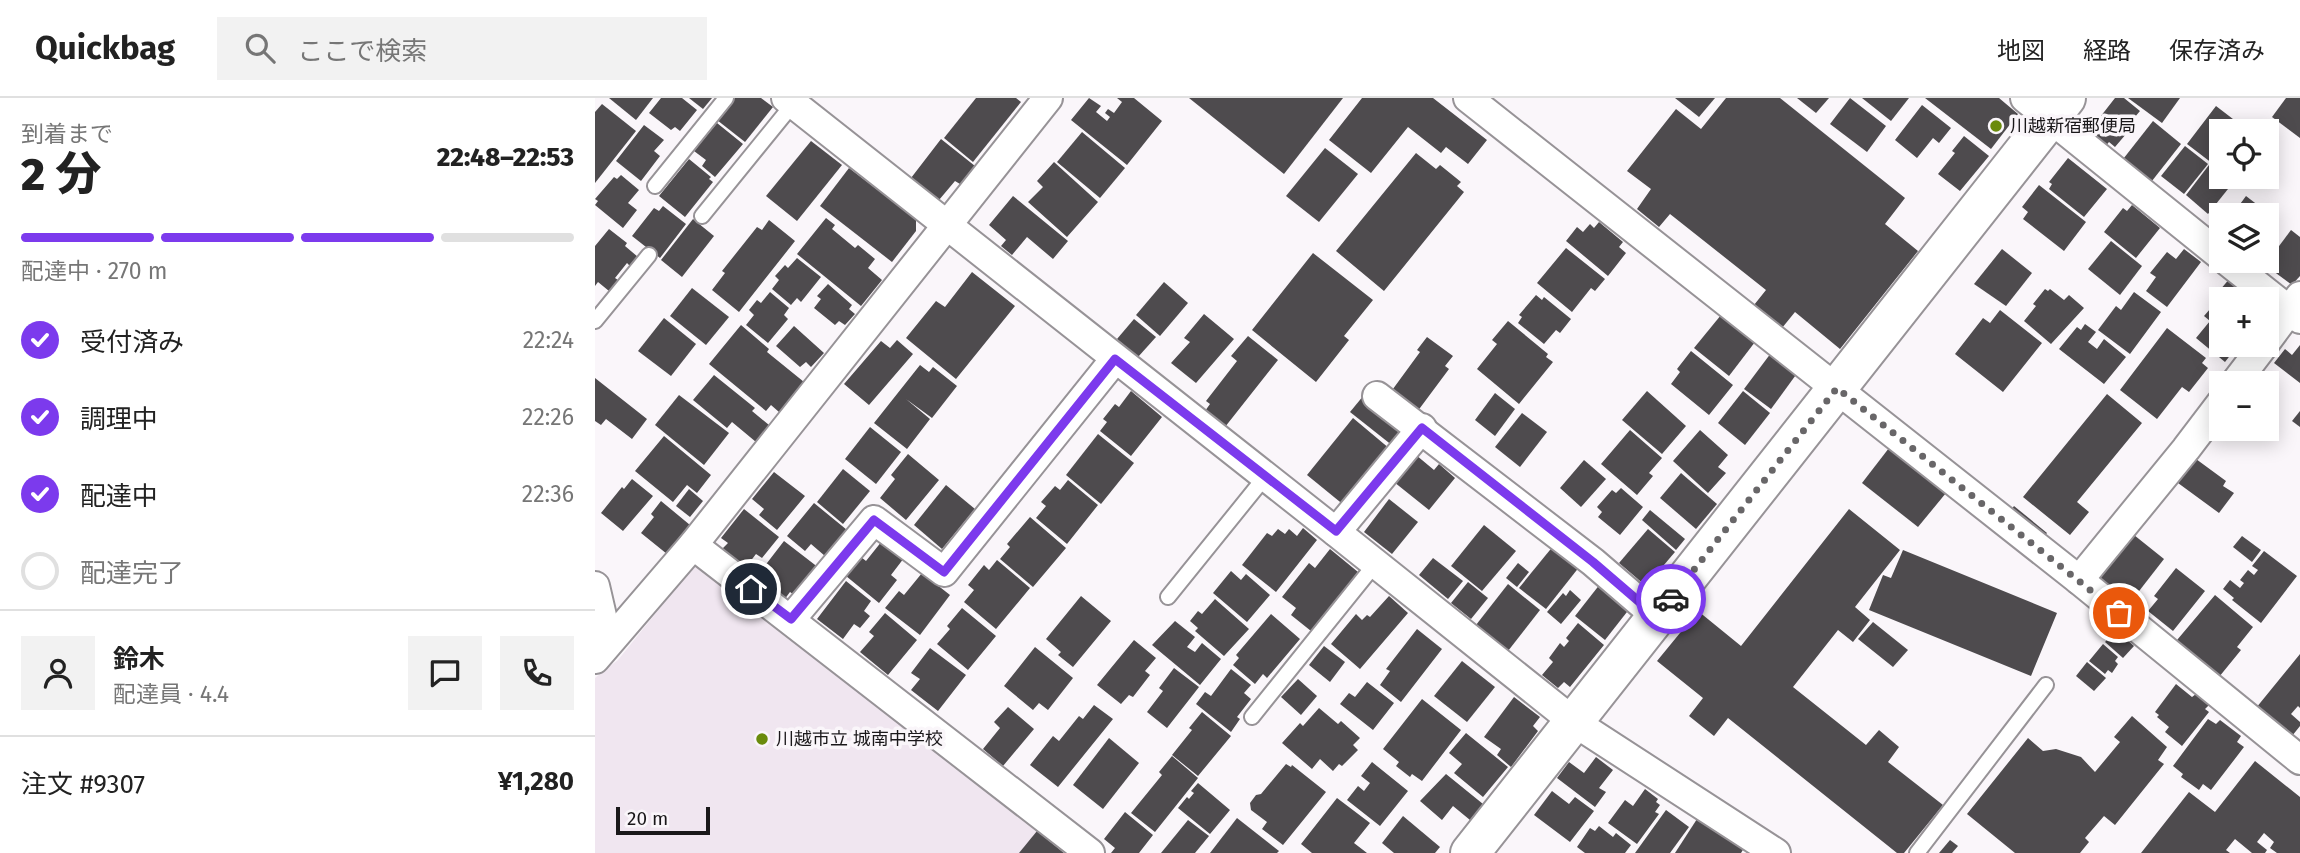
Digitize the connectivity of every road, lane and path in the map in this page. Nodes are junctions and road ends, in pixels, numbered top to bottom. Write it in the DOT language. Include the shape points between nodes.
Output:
graph roads {
  1 [pos="726,98"];
  2 [pos="1048,98"];
  3 [pos="1468,98"];
  4 [pos="790,101"];
  5 [pos="2047,104"];
  6 [pos="655,186"];
  7 [pos="702,216"];
  8 [pos="948,225"];
  9 [pos="2209,246"];
  10 [pos="649,255"];
  11 [pos="2244,273"];
  12 [pos="2297,309"];
  13 [pos="595,321"];
  14 [pos="2279,328"];
  15 [pos="1115,359"];
  16 [pos="1837,388"];
  17 [pos="1377,396"];
  18 [pos="2209,419"];
  19 [pos="1422,428"];
  20 [pos="1265,477"];
  21 [pos="1336,531"];
  22 [pos="692,545"];
  23 [pos="1376,563"];
  24 [pos="2078,580"];
  25 [pos="595,586"];
  26 [pos="1168,597"];
  27 [pos="1657,617"];
  28 [pos="791,619"];
  29 [pos="602,651"];
  30 [pos="2046,685"];
  31 [pos="1252,717"];
  32 [pos="1574,722"];
  33 [pos="2300,760"];
  34 [pos="1773,852"];
  35 [pos="1090,853"];
  36 [pos="1471,853"];
  37 [pos="1917,853"];
  1 -- 6 [label="lane"];
  2 -- 8 [label="street"];
  3 -- 16 [label="street"];
  4 -- 7 [label="lane"];
  4 -- 8 [label="street"];
  5 -- 9 [label="street"];
  5 -- 16 [label="street"];
  8 -- 15 [label="street"];
  8 -- 22 [label="street"];
  10 -- 13 [label="lane"];
  11 -- 12 [label="street"];
  12 -- 14 [label="street"];
  15 -- 20 [label="street"];
  15 -- 28 [label="street" via="944,572 874,520"];
  16 -- 24 [label="street"];
  16 -- 27 [label="street"];
  17 -- 19 [label="street"];
  18 -- 24 [label="street"];
  19 -- 21 [label="street"];
  19 -- 27 [label="street"];
  20 -- 21 [label="street"];
  20 -- 26 [label="lane"];
  21 -- 23 [label="street"];
  22 -- 28 [label="street"];
  22 -- 29 [label="street"];
  23 -- 31 [label="lane"];
  23 -- 32 [label="street"];
  24 -- 33 [label="street"];
  25 -- 29 [label="street"];
  27 -- 32 [label="street"];
  28 -- 35 [label="street"];
  30 -- 37 [label="lane"];
  32 -- 34 [label="street"];
  32 -- 36 [label="street"];
}
